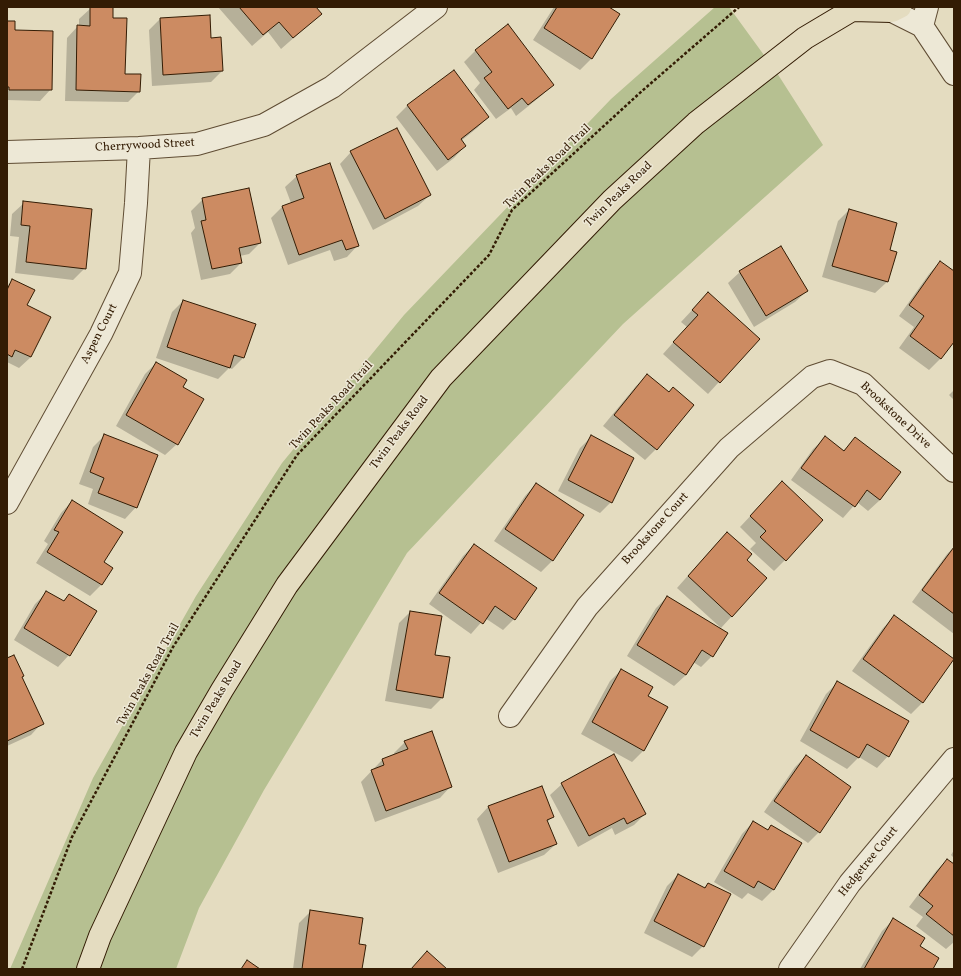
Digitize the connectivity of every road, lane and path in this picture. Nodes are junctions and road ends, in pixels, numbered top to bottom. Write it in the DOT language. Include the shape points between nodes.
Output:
graph roads {
  1 [pos="436,7"];
  2 [pos="739,7"];
  3 [pos="852,8"];
  4 [pos="894,8"];
  5 [pos="924,16"];
  6 [pos="954,74"];
  7 [pos="139,148"];
  8 [pos="7,152"];
  9 [pos="830,371"];
  10 [pos="954,471"];
  11 [pos="7,503"];
  12 [pos="510,716"];
  13 [pos="954,759"];
  14 [pos="22,969"];
  15 [pos="88,969"];
  16 [pos="790,969"];
  1 -- 7 [label="street, Cherrywood Street" via="332,86 264,125 197,144"];
  2 -- 14 [label="path, Twin Peaks Road Trail" via="642,91 512,210 488,254 297,455 173,646 72,837"];
  3 -- 4 [label="main road, Twin Peaks Road"];
  3 -- 15 [label="main road, Twin Peaks Road" via="805,38 696,123 612,200 441,378 286,585 222,690 186,752 100,936"];
  4 -- 5 [label="street"];
  5 -- 6 [label="street"];
  7 -- 8 [label="street, Cherrywood Street"];
  7 -- 11 [label="street, Aspen Court" via="130,273 101,334"];
  9 -- 10 [label="street, Brookstone Drive" via="863,384"];
  9 -- 12 [label="street, Brookstone Court" via="812,377 729,448 587,607"];
  13 -- 16 [label="street, Hedgetree Court" via="850,883"];
}
